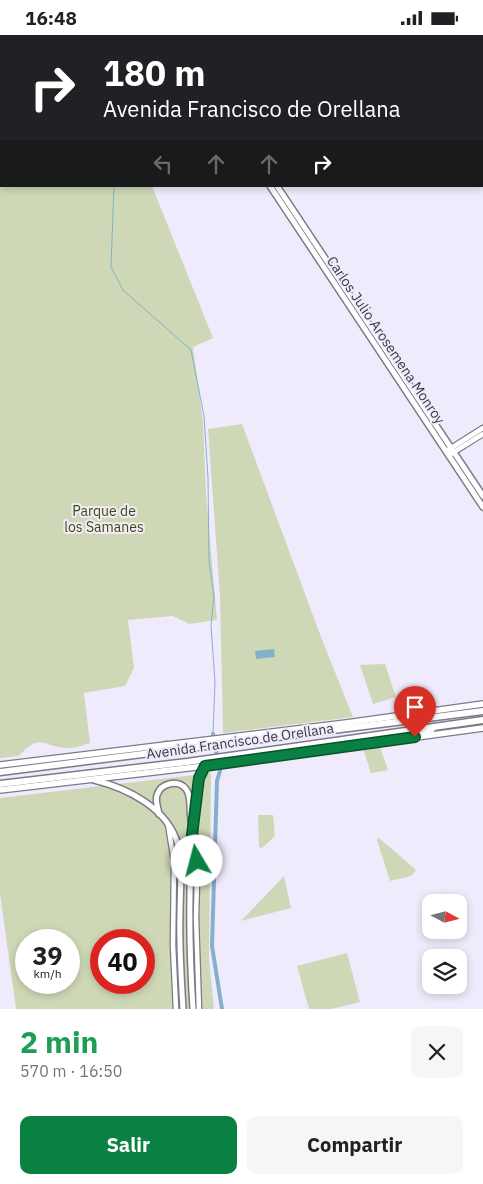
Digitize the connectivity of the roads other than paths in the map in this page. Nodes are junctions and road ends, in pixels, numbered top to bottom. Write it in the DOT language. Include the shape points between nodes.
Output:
graph roads {
  1 [pos="271,187"];
  2 [pos="278,187"];
  3 [pos="483,428"];
  4 [pos="483,434"];
  5 [pos="450,451"];
  6 [pos="483,496"];
  7 [pos="483,507"];
  8 [pos="483,704"];
  9 [pos="483,711"];
  10 [pos="483,720"];
  11 [pos="440,726"];
  12 [pos="483,728"];
  13 [pos="415,737"];
  14 [pos="223,741"];
  15 [pos="209,743"];
  16 [pos="166,745"];
  17 [pos="143,754"];
  18 [pos="226,760"];
  19 [pos="181,763"];
  20 [pos="209,763"];
  21 [pos="0,765"];
  22 [pos="196,767"];
  23 [pos="0,772"];
  24 [pos="91,779"];
  25 [pos="0,783"];
  26 [pos="0,790"];
  27 [pos="159,815"];
  28 [pos="168,824"];
  29 [pos="193,827"];
  30 [pos="192,835"];
  31 [pos="176,1009"];
  32 [pos="183,1009"];
  33 [pos="193,1009"];
  34 [pos="199,1009"];
  1 -- 5 [label="main road, Carlos Julio Arosemena Monroy"];
  2 -- 5 [label="main road, Carlos Julio Arosemena Monroy"];
  3 -- 5 [label="street"];
  4 -- 5 [label="street"];
  5 -- 6 [label="main road, Carlos Julio Arosemena Monroy"];
  5 -- 7 [label="main road, Carlos Julio Arosemena Monroy"];
  8 -- 14 [label="main road, Avenida Francisco de Orellana"];
  9 -- 14 [label="highway, Avenida Francisco de Orellana"];
  10 -- 11 [label="highway, Avenida Francisco de Orellana"];
  11 -- 13 [label="highway"];
  11 -- 18 [label="highway, Avenida Francisco de Orellana"];
  12 -- 13 [label="main road, Avenida Francisco de Orellana"];
  13 -- 18 [label="main road, Avenida Francisco de Orellana"];
  14 -- 15 [label="highway, Avenida Francisco de Orellana"];
  15 -- 16 [label="main road, Avenida Francisco de Orellana"];
  15 -- 17 [label="highway, Avenida Francisco de Orellana"];
  16 -- 17 [label="highway"];
  16 -- 21 [label="main road, Avenida Francisco de Orellana"];
  17 -- 23 [label="highway, Avenida Francisco de Orellana"];
  18 -- 20 [label="highway, Avenida Francisco de Orellana"];
  19 -- 20 [label="highway, Avenida Francisco de Orellana"];
  19 -- 22 [label="highway"];
  19 -- 25 [label="highway, Avenida Francisco de Orellana"];
  20 -- 22 [label="main road, Avenida Francisco de Orellana"];
  20 -- 29 [label="main road" via="199,778"];
  22 -- 24 [label="main road, Avenida Francisco de Orellana"];
  24 -- 26 [label="main road, Avenida Francisco de Orellana"];
  24 -- 27 [label="main road" via="122,788"];
  27 -- 28 [label="main road"];
  27 -- 29 [label="main road" via="158,792 164,785 178,784 188,793"];
  28 -- 31 [label="street" via="174,862"];
  28 -- 32 [label="main road" via="177,843 180,862"];
  29 -- 30 [label="main road"];
  30 -- 33 [label="main road"];
  30 -- 34 [label="street" via="198,845 196,935"];
}
